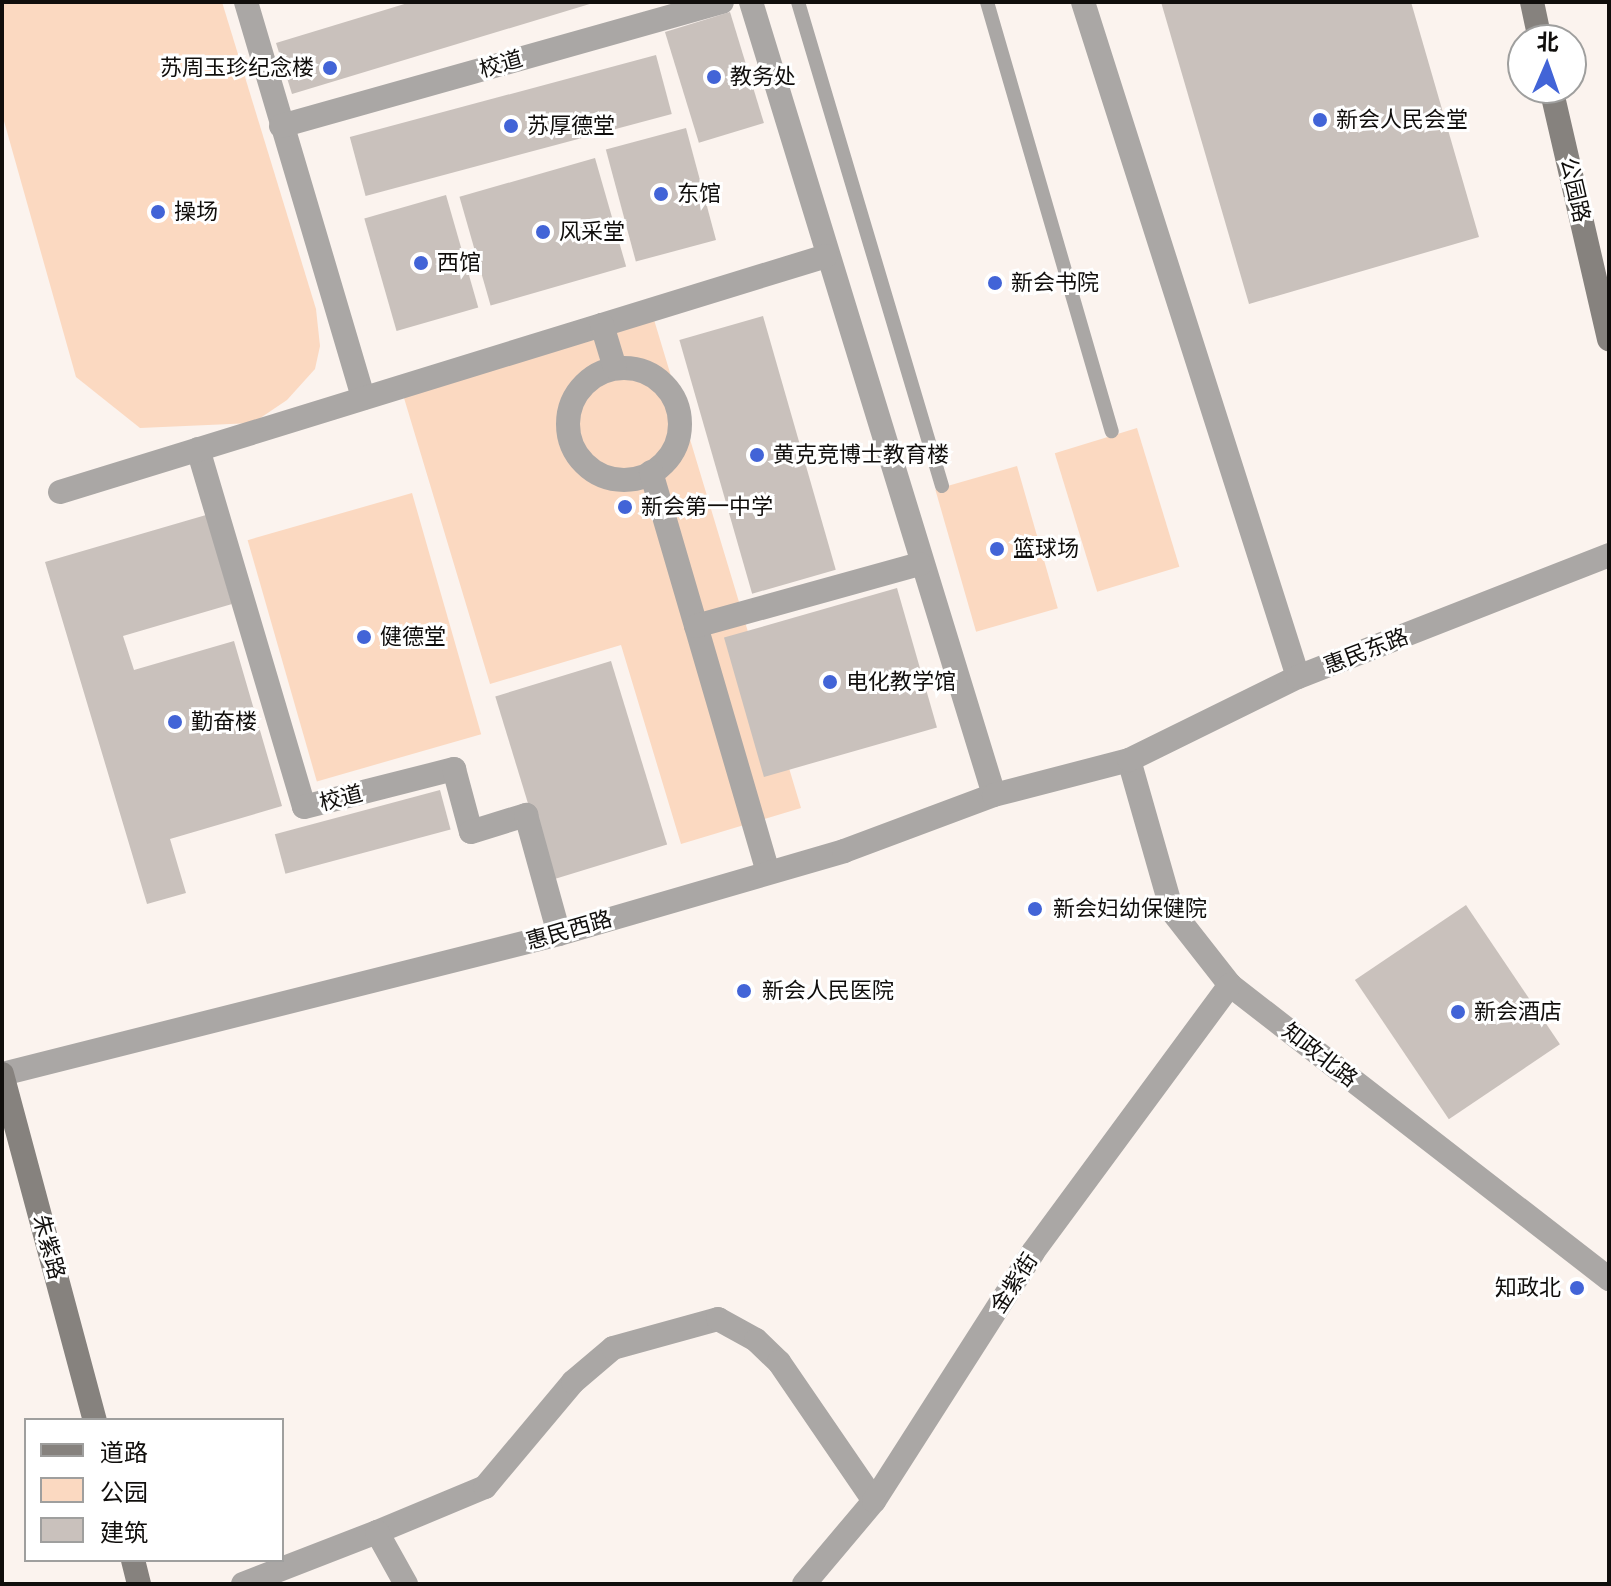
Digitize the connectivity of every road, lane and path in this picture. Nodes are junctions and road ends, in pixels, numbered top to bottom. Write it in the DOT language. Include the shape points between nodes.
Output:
graph roads {
  1 [pos="246,2"];
  2 [pos="722,2"];
  3 [pos="751,2"];
  4 [pos="798,2"];
  5 [pos="987,2"];
  6 [pos="1083,2"];
  7 [pos="1532,2"];
  8 [pos="1537,24"];
  9 [pos="1555,104"];
  10 [pos="281,126"];
  11 [pos="826,256"];
  12 [pos="602,325"];
  13 [pos="1609,339"];
  14 [pos="615,368"];
  15 [pos="363,398"];
  16 [pos="1112,431"];
  17 [pos="198,449"];
  18 [pos="651,472"];
  19 [pos="942,486"];
  20 [pos="60,492"];
  21 [pos="1609,555"];
  22 [pos="920,564"];
  23 [pos="696,626"];
  24 [pos="1298,677"];
  25 [pos="1129,760"];
  26 [pos="994,795"];
  27 [pos="768,871"];
  28 [pos="559,934"];
  29 [pos="1230,985"];
  30 [pos="2,1074"];
  31 [pos="1609,1279"];
  32 [pos="94,1418"];
  33 [pos="874,1501"];
  34 [pos="377,1532"];
  35 [pos="134,1562"];
  36 [pos="139,1584"];
  37 [pos="243,1584"];
  38 [pos="406,1584"];
  39 [pos="804,1584"];
  1 -- 10 [label="street"];
  2 -- 10 [label="street, 校道"];
  3 -- 11 [label="street"];
  4 -- 19 [label="lane"];
  5 -- 16 [label="lane"];
  6 -- 24 [label="street"];
  7 -- 8 [label="street"];
  9 -- 13 [label="street, 公园路"];
  10 -- 15 [label="street"];
  11 -- 12 [label="street"];
  11 -- 22 [label="street"];
  12 -- 14 [label="street"];
  12 -- 15 [label="street"];
  14 -- 18 [label="street" via="653,376 677,406 676,444"];
  14 -- 18 [label="street" via="582,386 570,409 568,435 586,465 600,475 635,479"];
  15 -- 17 [label="street"];
  17 -- 20 [label="street"];
  17 -- 28 [label="street, 校道" via="304,807 454,769 471,832 526,815"];
  18 -- 23 [label="street"];
  21 -- 24 [label="street, 惠民东路"];
  22 -- 23 [label="street"];
  22 -- 26 [label="street"];
  23 -- 27 [label="street"];
  24 -- 25 [label="street, 惠民东路"];
  25 -- 26 [label="street, 惠民西路"];
  25 -- 29 [label="street, 知政北路" via="1172,911"];
  26 -- 27 [label="street, 惠民西路" via="844,851"];
  27 -- 28 [label="street, 惠民西路"];
  28 -- 30 [label="street, 惠民西路"];
  29 -- 31 [label="street, 知政北路"];
  29 -- 33 [label="street, 金紫街" via="1033,1252"];
  30 -- 32 [label="street, 朱紫路"];
  33 -- 34 [label="street" via="779,1362 756,1340 718,1319 613,1348 573,1382 485,1487"];
  33 -- 39 [label="street, 金紫街"];
  34 -- 37 [label="street"];
  34 -- 38 [label="street"];
  35 -- 36 [label="street"];
}
